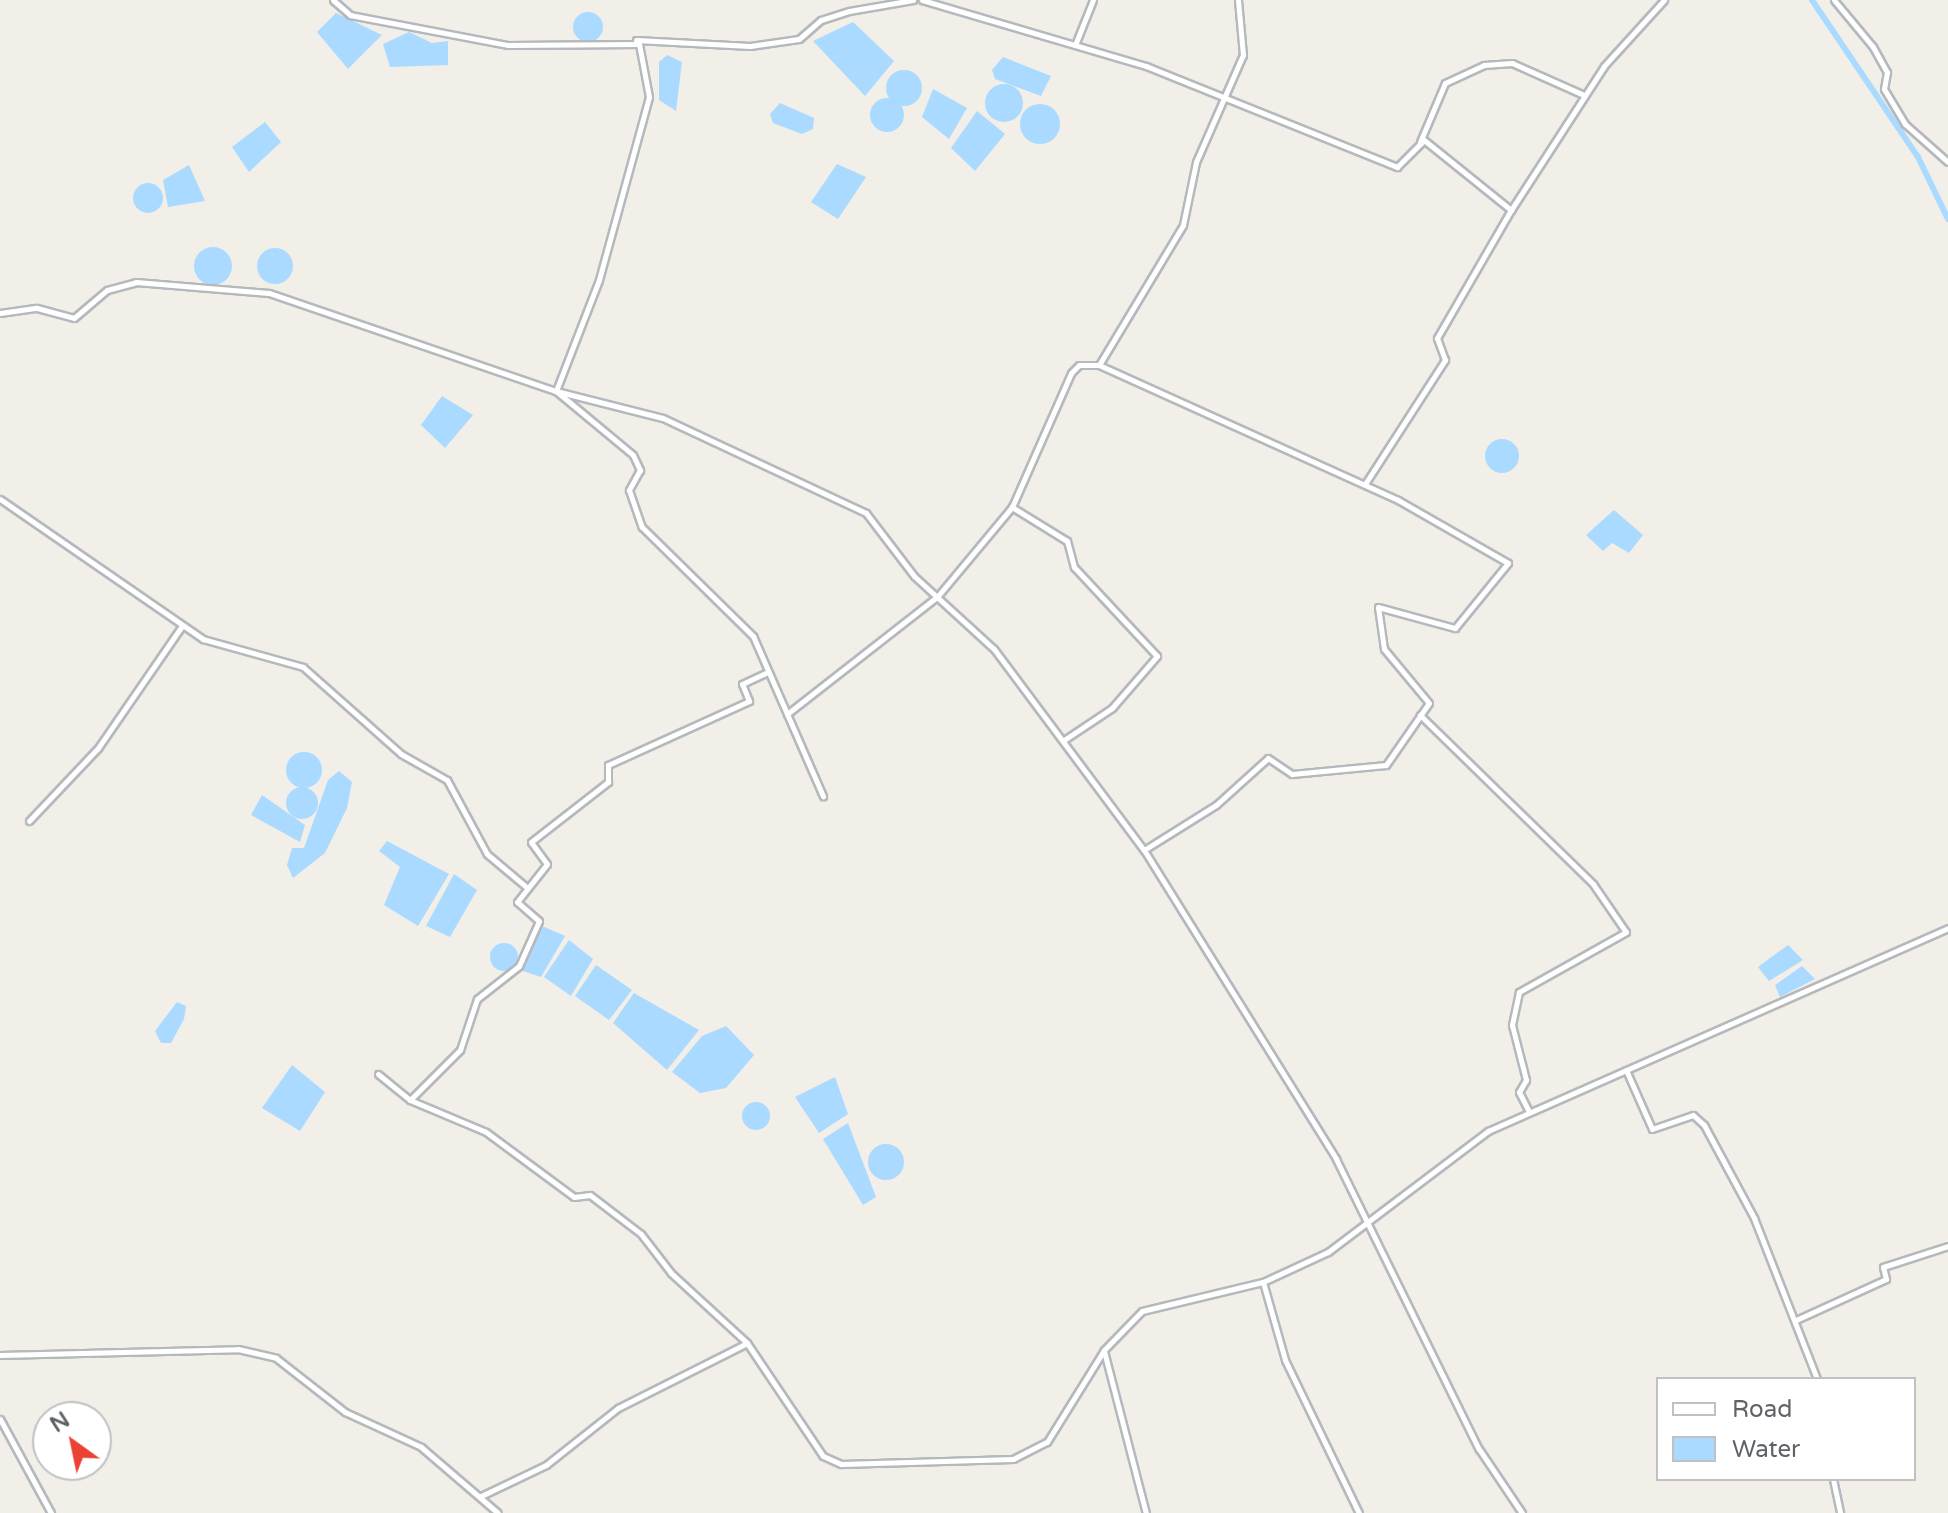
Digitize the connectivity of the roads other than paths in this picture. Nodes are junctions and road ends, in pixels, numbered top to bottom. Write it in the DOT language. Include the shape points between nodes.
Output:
graph roads {
  1 [pos="333,0"];
  2 [pos="913,0"];
  3 [pos="922,0"];
  4 [pos="1093,0"];
  5 [pos="1238,0"];
  6 [pos="1664,0"];
  7 [pos="1834,0"];
  8 [pos="633,40"];
  9 [pos="1075,45"];
  10 [pos="1584,95"];
  11 [pos="1227,99"];
  12 [pos="1420,142"];
  13 [pos="1948,162"];
  14 [pos="1511,210"];
  15 [pos="0,313"];
  16 [pos="1099,365"];
  17 [pos="556,391"];
  18 [pos="1365,484"];
  19 [pos="0,499"];
  20 [pos="1012,507"];
  21 [pos="937,597"];
  22 [pos="182,626"];
  23 [pos="768,672"];
  24 [pos="787,714"];
  25 [pos="1420,715"];
  26 [pos="1064,740"];
  27 [pos="823,796"];
  28 [pos="29,821"];
  29 [pos="1144,850"];
  30 [pos="525,886"];
  31 [pos="1948,928"];
  32 [pos="1626,1070"];
  33 [pos="378,1074"];
  34 [pos="410,1100"];
  35 [pos="1529,1112"];
  36 [pos="1370,1217"];
  37 [pos="1948,1246"];
  38 [pos="1263,1282"];
  39 [pos="1796,1320"];
  40 [pos="747,1343"];
  41 [pos="1104,1350"];
  42 [pos="0,1355"];
  43 [pos="1816,1377"];
  44 [pos="0,1419"];
  45 [pos="1833,1481"];
  46 [pos="481,1496"];
  47 [pos="51,1513"];
  48 [pos="498,1513"];
  49 [pos="1146,1513"];
  50 [pos="1359,1513"];
  51 [pos="1522,1513"];
  52 [pos="1840,1513"];
  1 -- 8 [label="street" via="350,15 508,45"];
  2 -- 8 [label="street" via="834,15 799,39 750,46"];
  3 -- 9 [label="street"];
  4 -- 9 [label="street"];
  5 -- 11 [label="street" via="1243,55"];
  6 -- 10 [label="street"];
  7 -- 13 [label="street" via="1873,47 1887,72 1884,89 1905,124"];
  8 -- 17 [label="street" via="647,64 649,97 599,280"];
  9 -- 11 [label="street"];
  10 -- 12 [label="street" via="1512,63 1484,65 1445,83"];
  10 -- 14 [label="street"];
  11 -- 12 [label="street" via="1397,167"];
  11 -- 16 [label="street" via="1196,162 1183,225"];
  12 -- 14 [label="street"];
  14 -- 18 [label="street" via="1437,338 1445,360"];
  15 -- 17 [label="street" via="37,308 74,318 107,290 136,282 269,293"];
  16 -- 18 [label="street"];
  16 -- 20 [label="street" via="1079,365 1071,373"];
  17 -- 21 [label="street" via="663,418 866,513"];
  17 -- 23 [label="street" via="633,455 640,470 629,490 642,527 695,585 738,613"];
  18 -- 25 [label="street" via="1508,563 1455,628 1378,607 1384,649 1429,703"];
  19 -- 22 [label="street"];
  20 -- 21 [label="street"];
  20 -- 26 [label="street" via="1067,541 1074,567 1157,649 1112,708"];
  21 -- 24 [label="street"];
  21 -- 26 [label="street" via="994,649"];
  22 -- 28 [label="street" via="98,748"];
  22 -- 30 [label="street" via="253,659 303,667 401,754 447,780 487,854"];
  23 -- 24 [label="street"];
  23 -- 30 [label="street" via="742,684 749,701 608,765 608,782 531,842 547,864"];
  24 -- 27 [label="street"];
  25 -- 29 [label="street" via="1378,769 1292,774 1268,758 1216,805"];
  25 -- 35 [label="street" via="1593,884 1626,932 1519,992 1512,1025 1526,1080 1519,1092"];
  26 -- 29 [label="street"];
  29 -- 36 [label="street"];
  30 -- 34 [label="street" via="517,902 539,921 519,966 477,999 460,1050"];
  31 -- 32 [label="street"];
  32 -- 35 [label="street"];
  32 -- 39 [label="street" via="1652,1129 1690,1116 1701,1120 1754,1218"];
  33 -- 34 [label="street"];
  34 -- 40 [label="street" via="486,1132 574,1197 590,1195 641,1234 671,1273"];
  35 -- 36 [label="street" via="1481,1135"];
  36 -- 38 [label="street" via="1328,1252"];
  36 -- 51 [label="street" via="1479,1449"];
  37 -- 39 [label="street" via="1883,1267 1886,1279"];
  38 -- 41 [label="street" via="1142,1311"];
  38 -- 50 [label="street" via="1285,1360"];
  39 -- 43 [label="street"];
  40 -- 41 [label="street" via="823,1456 841,1464 1013,1459 1047,1442"];
  40 -- 46 [label="street" via="618,1408 546,1465"];
  41 -- 49 [label="street"];
  42 -- 46 [label="street" via="238,1349 276,1358 305,1386 402,1435"];
  44 -- 47 [label="street"];
  45 -- 52 [label="street"];
  46 -- 48 [label="street"];
}
